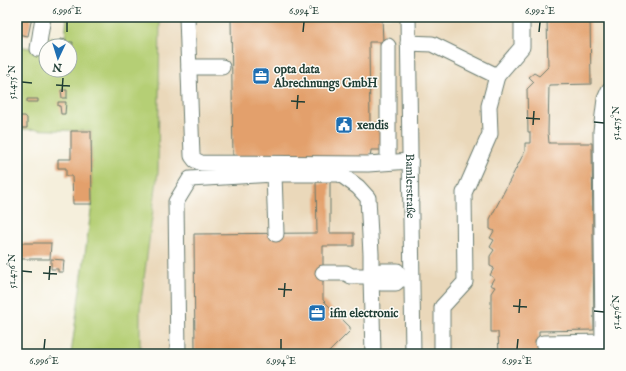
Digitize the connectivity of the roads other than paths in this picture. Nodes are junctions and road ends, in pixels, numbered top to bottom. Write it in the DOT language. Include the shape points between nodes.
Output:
graph roads {
  1 [pos="43,17"];
  2 [pos="187,17"];
  3 [pos="408,17"];
  4 [pos="522,17"];
  5 [pos="40,38"];
  6 [pos="408,43"];
  7 [pos="388,46"];
  8 [pos="222,67"];
  9 [pos="189,68"];
  10 [pos="497,76"];
  11 [pos="609,90"];
  12 [pos="410,161"];
  13 [pos="388,162"];
  14 [pos="274,174"];
  15 [pos="276,234"];
  16 [pos="323,273"];
  17 [pos="371,276"];
  18 [pos="406,279"];
  19 [pos="606,342"];
  20 [pos="543,343"];
  21 [pos="178,354"];
  22 [pos="374,354"];
  23 [pos="413,354"];
  24 [pos="442,354"];
  1 -- 5 [label="street"];
  2 -- 9 [label="street"];
  3 -- 6 [label="street, Bamlerstraße"];
  4 -- 10 [label="street" via="522,47"];
  6 -- 10 [label="street" via="432,44"];
  6 -- 12 [label="street, Bamlerstraße"];
  7 -- 13 [label="street"];
  8 -- 9 [label="street"];
  9 -- 13 [label="street" via="192,156 201,163"];
  10 -- 24 [label="street" via="489,106 490,134 464,193 465,282 442,307"];
  11 -- 19 [label="street" via="605,99 601,130"];
  12 -- 13 [label="street"];
  12 -- 18 [label="street, Bamlerstraße"];
  14 -- 15 [label="street"];
  14 -- 17 [label="street" via="340,174 358,187 368,198"];
  14 -- 21 [label="street" via="190,179 176,202"];
  16 -- 17 [label="street"];
  17 -- 18 [label="street" via="380,283 396,283"];
  17 -- 22 [label="street"];
  18 -- 23 [label="street, Bamlerstraße"];
  19 -- 20 [label="street"];
}
